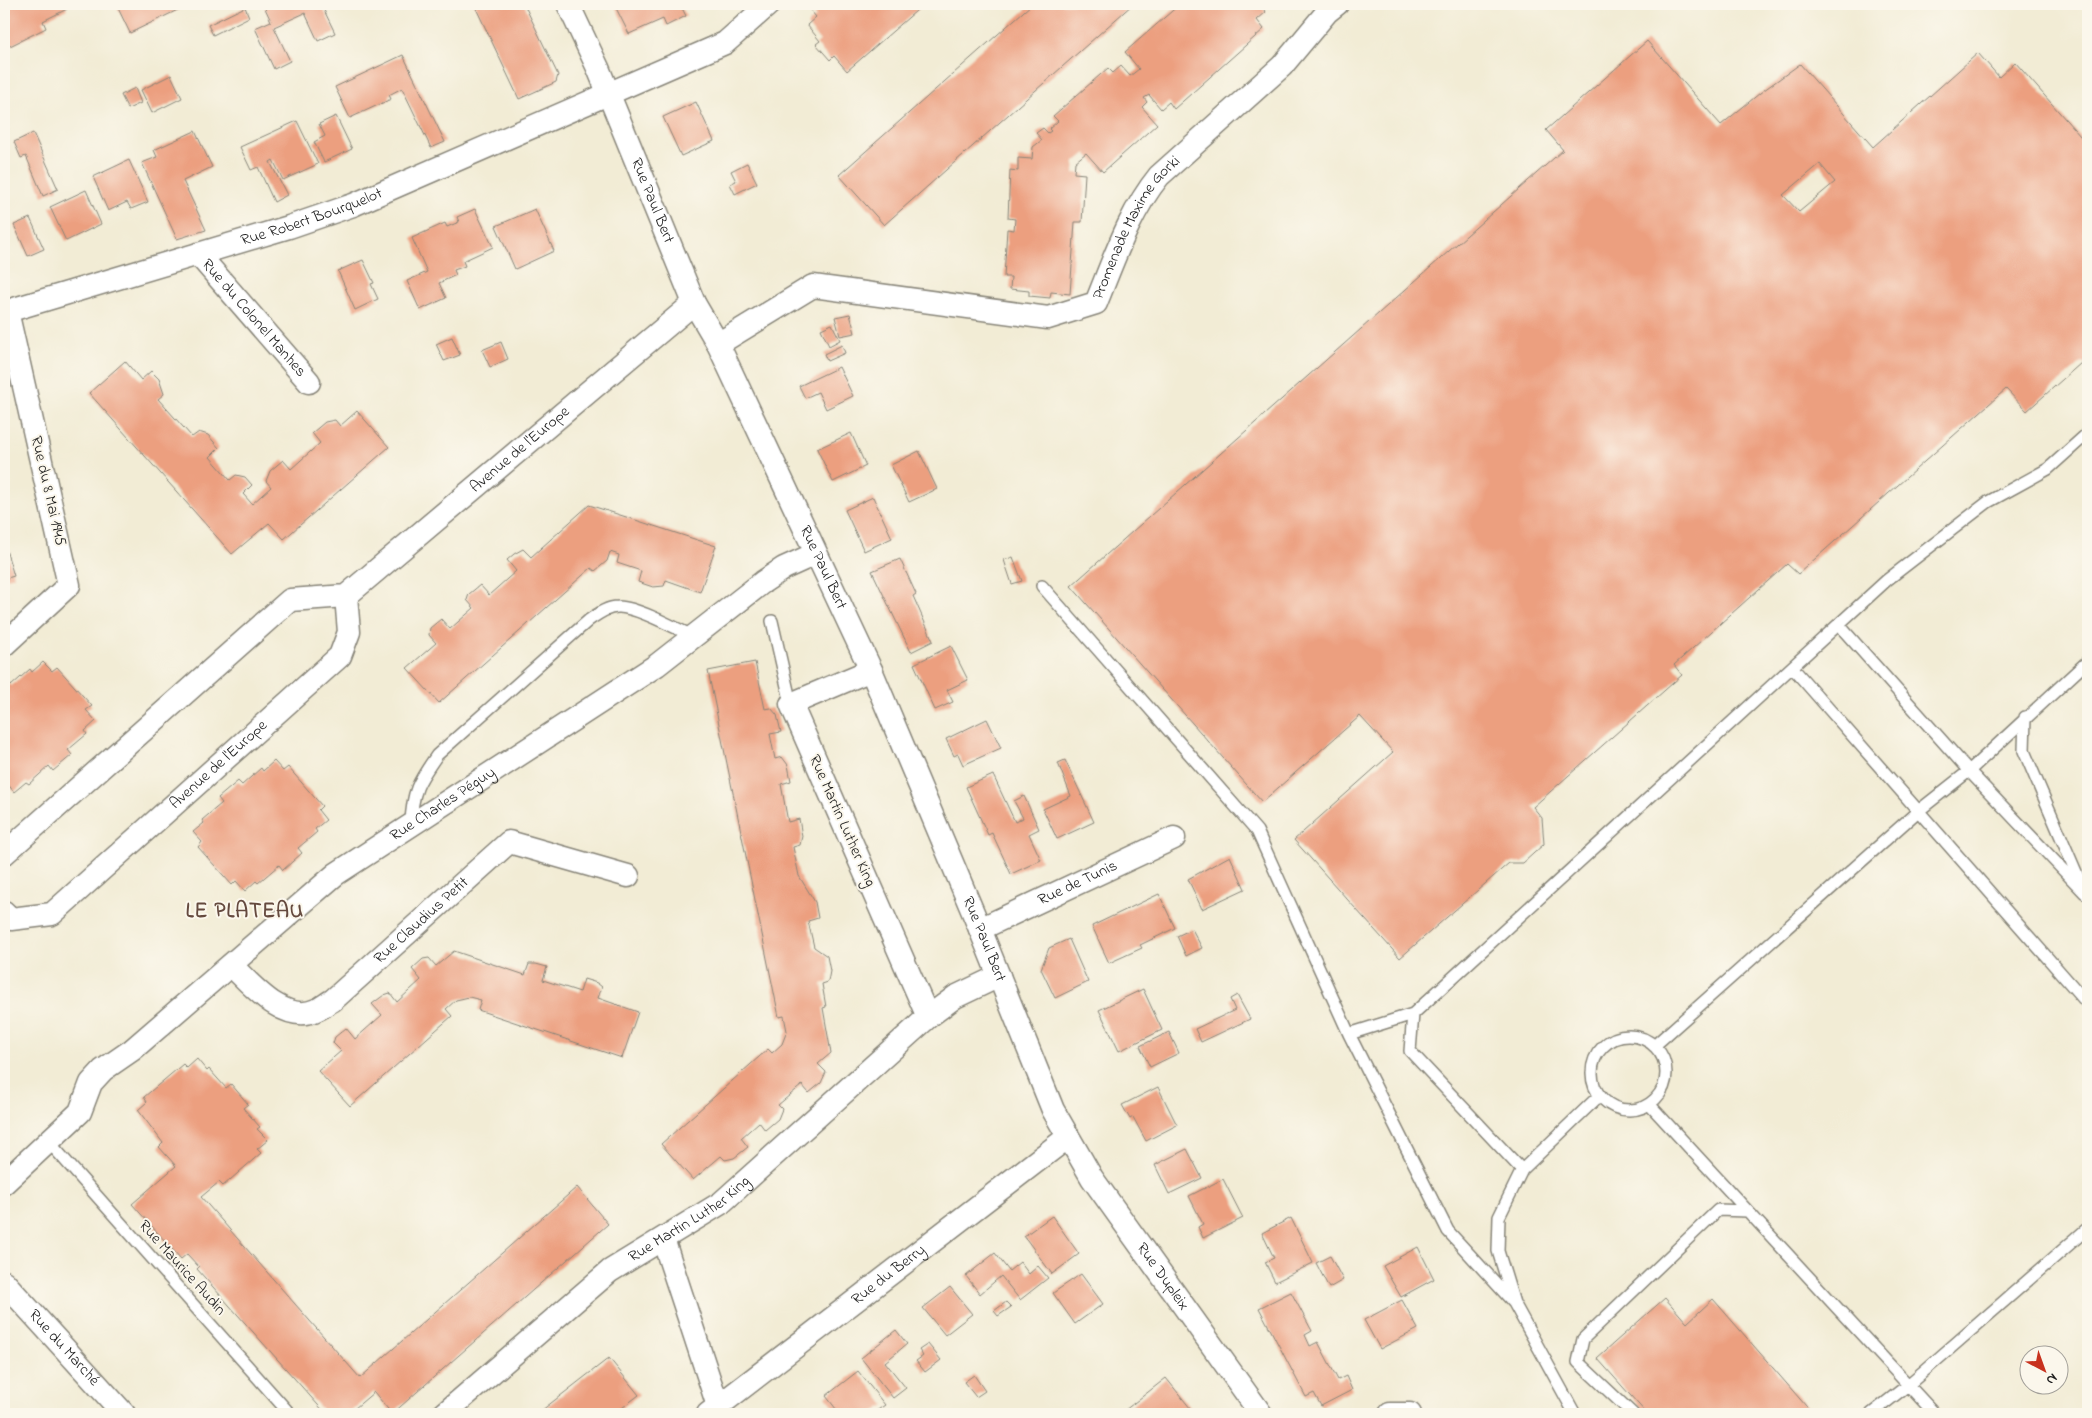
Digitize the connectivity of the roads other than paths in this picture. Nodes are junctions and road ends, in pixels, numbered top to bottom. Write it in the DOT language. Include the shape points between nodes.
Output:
graph roads {
  1 [pos="568,4"];
  2 [pos="769,4"];
  3 [pos="1337,4"];
  4 [pos="609,95"];
  5 [pos="198,254"];
  6 [pos="694,303"];
  7 [pos="5,312"];
  8 [pos="718,344"];
  9 [pos="309,382"];
  10 [pos="2088,433"];
  11 [pos="815,554"];
  12 [pos="1042,586"];
  13 [pos="346,596"];
  14 [pos="772,621"];
  15 [pos="1839,625"];
  16 [pos="694,637"];
  17 [pos="4,645"];
  18 [pos="2088,661"];
  19 [pos="1792,668"];
  20 [pos="871,670"];
  21 [pos="791,704"];
  22 [pos="2025,717"];
  23 [pos="1969,771"];
  24 [pos="1917,812"];
  25 [pos="411,825"];
  26 [pos="1174,838"];
  27 [pos="4,854"];
  28 [pos="628,876"];
  29 [pos="2086,897"];
  30 [pos="4,912"];
  31 [pos="980,929"];
  32 [pos="231,965"];
  33 [pos="999,976"];
  34 [pos="2088,1004"];
  35 [pos="1412,1014"];
  36 [pos="928,1017"];
  37 [pos="1349,1034"];
  38 [pos="1654,1046"];
  39 [pos="1600,1096"];
  40 [pos="1649,1104"];
  41 [pos="1068,1137"];
  42 [pos="50,1142"];
  43 [pos="1522,1170"];
  44 [pos="4,1183"];
  45 [pos="1747,1211"];
  46 [pos="2088,1228"];
  47 [pos="663,1239"];
  48 [pos="4,1282"];
  49 [pos="1514,1303"];
  50 [pos="1908,1385"];
  51 [pos="713,1410"];
  52 [pos="124,1414"];
  53 [pos="290,1414"];
  54 [pos="444,1414"];
  55 [pos="1261,1414"];
  56 [pos="1390,1414"];
  57 [pos="1410,1414"];
  58 [pos="1575,1414"];
  59 [pos="1633,1414"];
  60 [pos="1871,1414"];
  61 [pos="1935,1414"];
  1 -- 4 [label="street, Rue Paul Bert"];
  2 -- 4 [label="street" via="725,43"];
  3 -- 8 [label="street, Promenade Maxime Gorki" via="1282,66 1153,183 1127,227 1096,303 1048,318 812,286"];
  4 -- 5 [label="street, Rue Robert Bourquelot" via="353,205"];
  4 -- 6 [label="street, Rue Paul Bert"];
  5 -- 7 [label="street, Rue Robert Bourquelot"];
  5 -- 9 [label="street, Rue du Colonel Manhes"];
  6 -- 8 [label="street, Rue Paul Bert"];
  6 -- 13 [label="street, Avenue de l'Europe"];
  7 -- 17 [label="street, Rue du 8 Mai 1945" via="69,585"];
  8 -- 11 [label="street, Rue Paul Bert"];
  10 -- 15 [label="lane" via="2048,469 1988,502 1887,580"];
  11 -- 16 [label="street, Rue Charles Péguy" via="763,582"];
  11 -- 20 [label="street, Rue Paul Bert"];
  12 -- 37 [label="lane" via="1257,831"];
  13 -- 27 [label="street" via="290,600"];
  13 -- 30 [label="street, Avenue de l'Europe" via="349,632 340,656 52,914 11,919"];
  14 -- 21 [label="lane"];
  15 -- 19 [label="lane"];
  15 -- 23 [label="lane"];
  16 -- 25 [label="street, Rue Charles Péguy"];
  16 -- 25 [label="lane" via="659,619 619,606 605,610 437,755 416,788"];
  18 -- 22 [label="lane"];
  19 -- 24 [label="lane"];
  19 -- 35 [label="lane"];
  20 -- 21 [label="street"];
  20 -- 31 [label="street, Rue Paul Bert"];
  21 -- 36 [label="street, Rue Martin Luther King"];
  22 -- 23 [label="lane"];
  22 -- 29 [label="lane" via="2024,751"];
  23 -- 24 [label="lane"];
  23 -- 29 [label="lane"];
  24 -- 34 [label="lane"];
  24 -- 38 [label="lane"];
  25 -- 32 [label="street, Rue Charles Péguy" via="336,874"];
  26 -- 31 [label="street, Rue de Tunis"];
  28 -- 32 [label="street, Rue Claudius Petit" via="509,842 332,1000 314,1011 292,1012 275,1004"];
  31 -- 33 [label="street, Rue Paul Bert"];
  32 -- 42 [label="street, Rue Charles Péguy" via="132,1050 103,1070 91,1083 80,1112"];
  33 -- 36 [label="street, Rue Martin Luther King" via="955,997"];
  33 -- 41 [label="street, Rue Paul Bert"];
  35 -- 37 [label="lane"];
  35 -- 43 [label="lane" via="1410,1051"];
  36 -- 47 [label="street, Rue Martin Luther King" via="721,1203"];
  37 -- 49 [label="lane" via="1448,1231"];
  38 -- 39 [label="lane" via="1630,1036 1608,1043 1599,1051 1592,1068 1592,1081"];
  38 -- 40 [label="lane" via="1664,1064 1665,1077 1658,1096"];
  39 -- 40 [label="lane" via="1621,1110 1634,1110"];
  39 -- 43 [label="lane"];
  40 -- 45 [label="lane"];
  41 -- 51 [label="street, Rue du Berry"];
  41 -- 55 [label="street, Rue Dupleix" via="1092,1178"];
  42 -- 44 [label="street"];
  42 -- 53 [label="lane, Rue Maurice Audin"];
  43 -- 49 [label="lane" via="1499,1217 1498,1251"];
  45 -- 50 [label="lane"];
  45 -- 59 [label="lane" via="1718,1210 1583,1340 1578,1362"];
  46 -- 50 [label="lane"];
  47 -- 51 [label="street"];
  47 -- 54 [label="street, Rue Martin Luther King" via="610,1271"];
  48 -- 52 [label="street, Rue du Marché"];
  49 -- 58 [label="lane"];
  50 -- 60 [label="lane"];
  50 -- 61 [label="lane"];
  56 -- 57 [label="street"];
}
